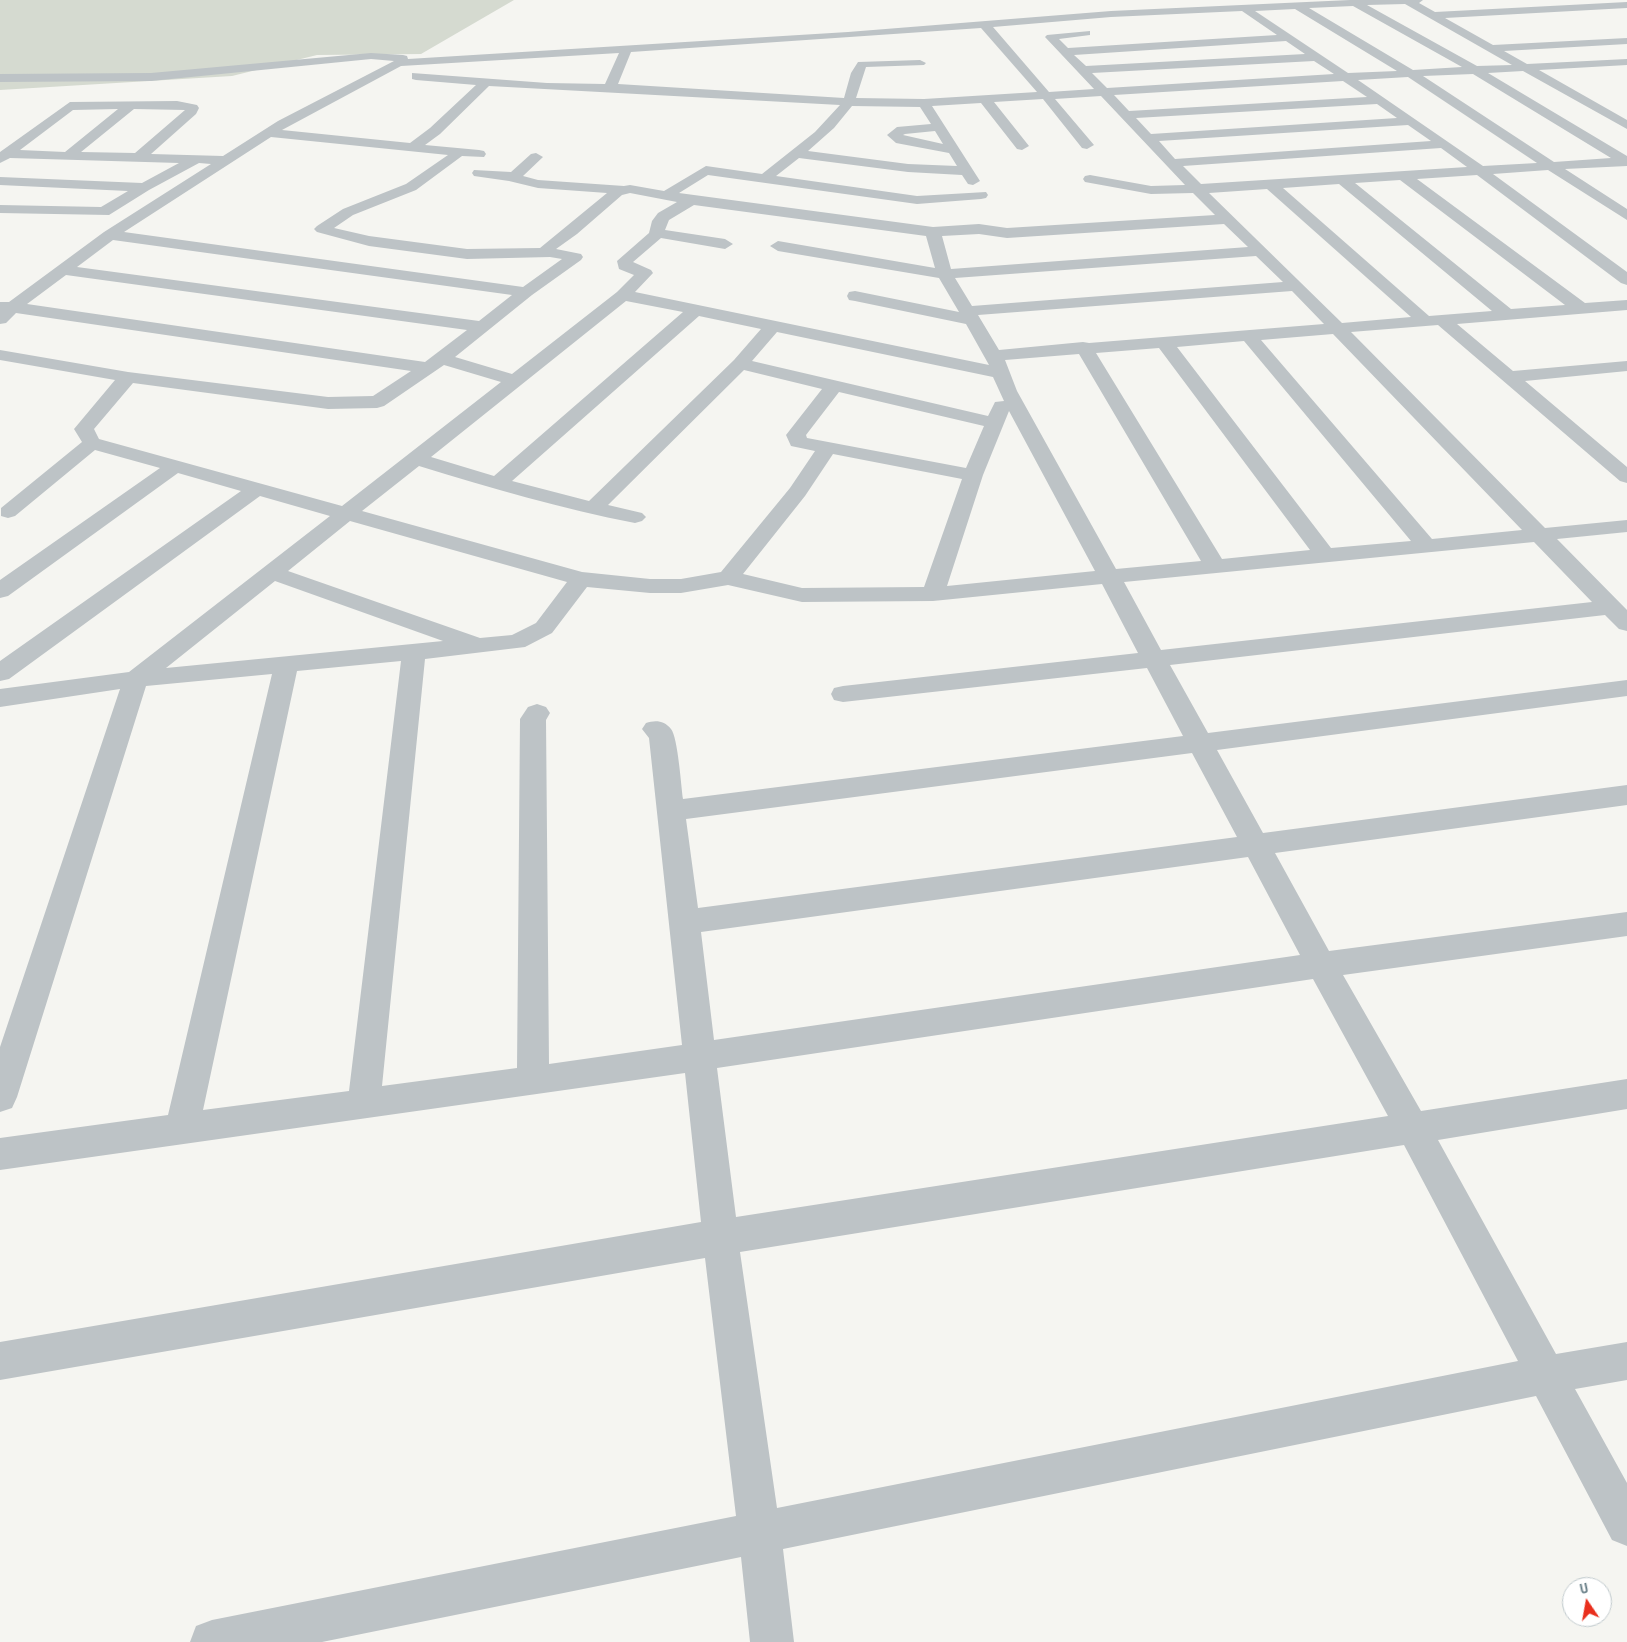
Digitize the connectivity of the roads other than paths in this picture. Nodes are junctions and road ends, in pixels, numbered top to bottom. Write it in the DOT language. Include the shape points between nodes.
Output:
graph roads {
  1 [pos="1408,0"];
  2 [pos="1418,0"];
  3 [pos="1621,0"];
  4 [pos="1355,3"];
  5 [pos="1627,4"];
  6 [pos="1298,6"];
  7 [pos="1243,7"];
  8 [pos="1435,15"];
  9 [pos="1247,24"];
  10 [pos="1266,24"];
  11 [pos="984,25"];
  12 [pos="1482,30"];
  13 [pos="1463,31"];
  14 [pos="1103,32"];
  15 [pos="1287,38"];
  16 [pos="1627,41"];
  17 [pos="1492,48"];
  18 [pos="626,50"];
  19 [pos="1064,52"];
  20 [pos="1317,57"];
  21 [pos="920,62"];
  22 [pos="1627,62"];
  23 [pos="399,63"];
  24 [pos="1526,67"];
  25 [pos="1082,70"];
  26 [pos="1474,70"];
  27 [pos="377,74"];
  28 [pos="1411,74"];
  29 [pos="1346,77"];
  30 [pos="0,78"];
  31 [pos="486,82"];
  32 [pos="616,88"];
  33 [pos="1104,92"];
  34 [pos="1045,96"];
  35 [pos="985,100"];
  36 [pos="1380,100"];
  37 [pos="849,102"];
  38 [pos="924,103"];
  39 [pos="130,106"];
  40 [pos="1126,115"];
  41 [pos="1411,120"];
  42 [pos="1627,126"];
  43 [pos="938,127"];
  44 [pos="270,133"];
  45 [pos="1148,138"];
  46 [pos="1444,144"];
  47 [pos="1087,145"];
  48 [pos="1022,146"];
  49 [pos="413,147"];
  50 [pos="952,150"];
  51 [pos="459,152"];
  52 [pos="479,154"];
  53 [pos="796,154"];
  54 [pos="3,156"];
  55 [pos="68,156"];
  56 [pos="139,157"];
  57 [pos="536,157"];
  58 [pos="198,158"];
  59 [pos="229,160"];
  60 [pos="1626,162"];
  61 [pos="1172,163"];
  62 [pos="1552,166"];
  63 [pos="966,171"];
  64 [pos="1482,171"];
  65 [pos="479,174"];
  66 [pos="1404,176"];
  67 [pos="514,177"];
  68 [pos="766,177"];
  69 [pos="1090,179"];
  70 [pos="1343,180"];
  71 [pos="0,181"];
  72 [pos="1271,185"];
  73 [pos="144,187"];
  74 [pos="1197,189"];
  75 [pos="622,190"];
  76 [pos="667,195"];
  77 [pos="981,195"];
  78 [pos="692,200"];
  79 [pos="0,210"];
  80 [pos="1627,216"];
  81 [pos="0,219"];
  82 [pos="1228,219"];
  83 [pos="128,222"];
  84 [pos="980,229"];
  85 [pos="934,232"];
  86 [pos="657,234"];
  87 [pos="109,235"];
  88 [pos="725,244"];
  89 [pos="778,246"];
  90 [pos="1258,251"];
  91 [pos="550,252"];
  92 [pos="62,270"];
  93 [pos="945,274"];
  94 [pos="1627,280"];
  95 [pos="1296,286"];
  96 [pos="526,292"];
  97 [pos="623,295"];
  98 [pos="855,296"];
  99 [pos="1627,304"];
  100 [pos="6,306"];
  101 [pos="1580,308"];
  102 [pos="697,309"];
  103 [pos="1506,314"];
  104 [pos="970,316"];
  105 [pos="0,319"];
  106 [pos="1433,320"];
  107 [pos="773,326"];
  108 [pos="482,327"];
  109 [pos="1336,328"];
  110 [pos="1248,336"];
  111 [pos="1164,342"];
  112 [pos="1083,347"];
  113 [pos="0,355"];
  114 [pos="23,358"];
  115 [pos="435,364"];
  116 [pos="740,364"];
  117 [pos="1627,366"];
  118 [pos="1001,373"];
  119 [pos="0,375"];
  120 [pos="128,377"];
  121 [pos="1508,377"];
  122 [pos="514,380"];
  123 [pos="834,386"];
  124 [pos="996,423"];
  125 [pos="92,443"];
  126 [pos="828,447"];
  127 [pos="415,458"];
  128 [pos="177,465"];
  129 [pos="973,475"];
  130 [pos="1627,477"];
  131 [pos="497,484"];
  132 [pos="257,489"];
  133 [pos="593,509"];
  134 [pos="8,512"];
  135 [pos="344,514"];
  136 [pos="635,517"];
  137 [pos="1627,526"];
  138 [pos="1540,534"];
  139 [pos="1426,545"];
  140 [pos="1326,556"];
  141 [pos="1216,567"];
  142 [pos="273,573"];
  143 [pos="728,578"];
  144 [pos="1110,578"];
  145 [pos="581,579"];
  146 [pos="0,592"];
  147 [pos="934,594"];
  148 [pos="1611,607"];
  149 [pos="1627,624"];
  150 [pos="482,647"];
  151 [pos="414,653"];
  152 [pos="1153,658"];
  153 [pos="286,666"];
  154 [pos="0,673"];
  155 [pos="136,679"];
  156 [pos="1627,688"];
  157 [pos="843,694"];
  158 [pos="0,698"];
  159 [pos="537,713"];
  160 [pos="655,729"];
  161 [pos="1199,743"];
  162 [pos="1627,795"];
  163 [pos="672,811"];
  164 [pos="1255,844"];
  165 [pos="683,922"];
  166 [pos="1627,924"];
  167 [pos="1321,965"];
  168 [pos="698,1057"];
  169 [pos="533,1080"];
  170 [pos="1627,1094"];
  171 [pos="0,1097"];
  172 [pos="364,1104"];
  173 [pos="182,1128"];
  174 [pos="1413,1128"];
  175 [pos="0,1154"];
  176 [pos="720,1237"];
  177 [pos="0,1361"];
  178 [pos="1627,1361"];
  179 [pos="1545,1375"];
  180 [pos="1627,1525"];
  181 [pos="761,1533"];
  182 [pos="212,1642"];
  183 [pos="772,1642"];
  1 -- 2 [label="street"];
  1 -- 4 [label="street"];
  1 -- 8 [label="street"];
  3 -- 5 [label="street"];
  4 -- 6 [label="street"];
  4 -- 26 [label="street"];
  5 -- 8 [label="street"];
  6 -- 7 [label="street"];
  6 -- 28 [label="street"];
  7 -- 10 [label="street"];
  7 -- 11 [label="street"];
  8 -- 13 [label="street"];
  9 -- 10 [label="street"];
  10 -- 15 [label="street"];
  11 -- 18 [label="street"];
  11 -- 34 [label="street"];
  12 -- 13 [label="street"];
  13 -- 17 [label="street"];
  14 -- 19 [label="street" via="1052,36"];
  15 -- 19 [label="street"];
  15 -- 20 [label="street"];
  16 -- 17 [label="street"];
  17 -- 24 [label="street"];
  18 -- 23 [label="street"];
  18 -- 32 [label="street" via="611,85"];
  19 -- 25 [label="street"];
  20 -- 25 [label="street"];
  20 -- 29 [label="street"];
  21 -- 37 [label="street" via="862,64"];
  22 -- 24 [label="street"];
  23 -- 27 [label="street"];
  23 -- 30 [label="street" via="401,56 371,56 152,76"];
  24 -- 26 [label="street"];
  24 -- 42 [label="street"];
  25 -- 33 [label="street"];
  26 -- 28 [label="street"];
  26 -- 60 [label="street"];
  27 -- 31 [label="street"];
  27 -- 44 [label="street"];
  28 -- 29 [label="street"];
  28 -- 62 [label="street"];
  29 -- 33 [label="street"];
  29 -- 36 [label="street"];
  31 -- 32 [label="street"];
  31 -- 49 [label="street" via="435,131"];
  32 -- 37 [label="street"];
  33 -- 34 [label="street"];
  33 -- 40 [label="street"];
  34 -- 35 [label="street"];
  34 -- 47 [label="street"];
  35 -- 38 [label="street"];
  35 -- 48 [label="street"];
  36 -- 40 [label="street"];
  36 -- 41 [label="street"];
  37 -- 38 [label="street"];
  37 -- 53 [label="street" via="821,135"];
  38 -- 43 [label="street"];
  39 -- 54 [label="street" via="70,106"];
  39 -- 55 [label="street"];
  39 -- 56 [label="street" via="177,105 193,109"];
  40 -- 45 [label="street"];
  41 -- 45 [label="street"];
  41 -- 46 [label="street"];
  43 -- 50 [label="street"];
  43 -- 50 [label="street" via="902,130 894,135 901,140"];
  44 -- 49 [label="street"];
  44 -- 59 [label="street"];
  45 -- 61 [label="street"];
  46 -- 61 [label="street"];
  46 -- 64 [label="street"];
  49 -- 51 [label="street"];
  50 -- 63 [label="street"];
  51 -- 52 [label="street"];
  51 -- 91 [label="street" via="411,187 348,212 322,229 369,241 467,254"];
  53 -- 63 [label="street" via="908,168"];
  53 -- 68 [label="street"];
  54 -- 55 [label="street"];
  55 -- 56 [label="street"];
  56 -- 58 [label="street"];
  57 -- 67 [label="street"];
  58 -- 59 [label="street"];
  58 -- 73 [label="street"];
  59 -- 83 [label="street"];
  60 -- 62 [label="street"];
  61 -- 74 [label="street"];
  62 -- 64 [label="street"];
  62 -- 80 [label="street"];
  63 -- 77 [label="street"];
  64 -- 66 [label="street"];
  64 -- 94 [label="street"];
  65 -- 67 [label="street"];
  66 -- 70 [label="street"];
  66 -- 101 [label="street"];
  67 -- 75 [label="street" via="521,182"];
  68 -- 76 [label="street" via="704,170"];
  68 -- 77 [label="street" via="917,200"];
  69 -- 74 [label="street" via="1151,190"];
  70 -- 72 [label="street"];
  70 -- 103 [label="street"];
  71 -- 73 [label="street"];
  72 -- 74 [label="street"];
  72 -- 106 [label="street"];
  73 -- 79 [label="street" via="104,212"];
  74 -- 82 [label="street"];
  75 -- 76 [label="street"];
  75 -- 91 [label="street" via="548,247"];
  76 -- 78 [label="street"];
  77 -- 84 [label="street" via="991,221"];
  78 -- 85 [label="street"];
  78 -- 86 [label="street" via="662,217 656,228"];
  81 -- 83 [label="street"];
  82 -- 84 [label="street" via="1007,233"];
  82 -- 90 [label="street"];
  83 -- 87 [label="street"];
  84 -- 85 [label="street"];
  85 -- 93 [label="street"];
  86 -- 88 [label="street"];
  86 -- 97 [label="street" via="625,261 625,266 645,273"];
  87 -- 92 [label="street"];
  87 -- 96 [label="street"];
  89 -- 93 [label="street"];
  90 -- 93 [label="street"];
  90 -- 95 [label="street"];
  91 -- 96 [label="street" via="575,257"];
  92 -- 100 [label="street"];
  92 -- 108 [label="street"];
  93 -- 104 [label="street"];
  95 -- 104 [label="street"];
  95 -- 109 [label="street"];
  96 -- 108 [label="street"];
  97 -- 102 [label="street"];
  97 -- 122 [label="street"];
  98 -- 104 [label="street"];
  99 -- 101 [label="street"];
  100 -- 105 [label="street"];
  100 -- 115 [label="street"];
  101 -- 103 [label="street"];
  102 -- 107 [label="street"];
  102 -- 131 [label="street"];
  103 -- 106 [label="street"];
  104 -- 118 [label="street"];
  106 -- 109 [label="street"];
  106 -- 121 [label="street"];
  107 -- 116 [label="street"];
  107 -- 118 [label="street"];
  108 -- 115 [label="street"];
  109 -- 110 [label="street"];
  109 -- 138 [label="street"];
  110 -- 111 [label="street"];
  110 -- 139 [label="street"];
  111 -- 112 [label="street"];
  111 -- 140 [label="street"];
  112 -- 118 [label="street"];
  112 -- 141 [label="street"];
  113 -- 114 [label="street"];
  114 -- 119 [label="street"];
  114 -- 120 [label="street"];
  115 -- 120 [label="street" via="382,401 364,403 328,402"];
  115 -- 122 [label="street"];
  116 -- 123 [label="street"];
  116 -- 133 [label="street"];
  117 -- 121 [label="street"];
  118 -- 124 [label="street"];
  118 -- 144 [label="street"];
  120 -- 125 [label="street" via="84,429"];
  121 -- 130 [label="street"];
  122 -- 127 [label="street"];
  123 -- 124 [label="street"];
  123 -- 126 [label="street" via="795,437 798,442"];
  124 -- 129 [label="street"];
  125 -- 128 [label="street"];
  125 -- 134 [label="street"];
  126 -- 129 [label="street"];
  126 -- 143 [label="street" via="798,492"];
  127 -- 131 [label="street"];
  127 -- 135 [label="street"];
  128 -- 132 [label="street"];
  128 -- 146 [label="street"];
  129 -- 147 [label="street"];
  131 -- 133 [label="street"];
  132 -- 135 [label="street"];
  132 -- 154 [label="street"];
  133 -- 136 [label="street"];
  135 -- 142 [label="street"];
  135 -- 145 [label="street"];
  137 -- 138 [label="street"];
  138 -- 139 [label="street"];
  138 -- 148 [label="street"];
  139 -- 140 [label="street"];
  140 -- 141 [label="street"];
  141 -- 144 [label="street"];
  142 -- 150 [label="street"];
  142 -- 155 [label="street"];
  143 -- 145 [label="street" via="681,586"];
  143 -- 147 [label="street" via="802,595"];
  144 -- 147 [label="street"];
  144 -- 152 [label="street"];
  145 -- 150 [label="street" via="544,628 516,642"];
  148 -- 149 [label="street"];
  148 -- 152 [label="street"];
  150 -- 151 [label="street"];
  151 -- 153 [label="street"];
  151 -- 172 [label="street"];
  152 -- 157 [label="street"];
  152 -- 161 [label="street"];
  153 -- 155 [label="street"];
  153 -- 173 [label="street"];
  155 -- 158 [label="street"];
  155 -- 171 [label="street"];
  156 -- 161 [label="street"];
  159 -- 169 [label="street" via="533,719"];
  160 -- 163 [label="street" via="660,734"];
  161 -- 163 [label="street"];
  161 -- 164 [label="street"];
  162 -- 164 [label="street"];
  163 -- 165 [label="street"];
  164 -- 165 [label="street"];
  164 -- 167 [label="street"];
  165 -- 168 [label="street"];
  166 -- 167 [label="street"];
  167 -- 168 [label="street"];
  167 -- 174 [label="street"];
  168 -- 169 [label="street"];
  168 -- 176 [label="street"];
  169 -- 172 [label="street"];
  170 -- 174 [label="street"];
  172 -- 173 [label="street"];
  173 -- 175 [label="street"];
  174 -- 176 [label="street"];
  174 -- 179 [label="street"];
  176 -- 177 [label="street"];
  176 -- 181 [label="street"];
  178 -- 179 [label="street"];
  179 -- 180 [label="street"];
  179 -- 181 [label="street"];
  181 -- 182 [label="street"];
  181 -- 183 [label="street"];
}
